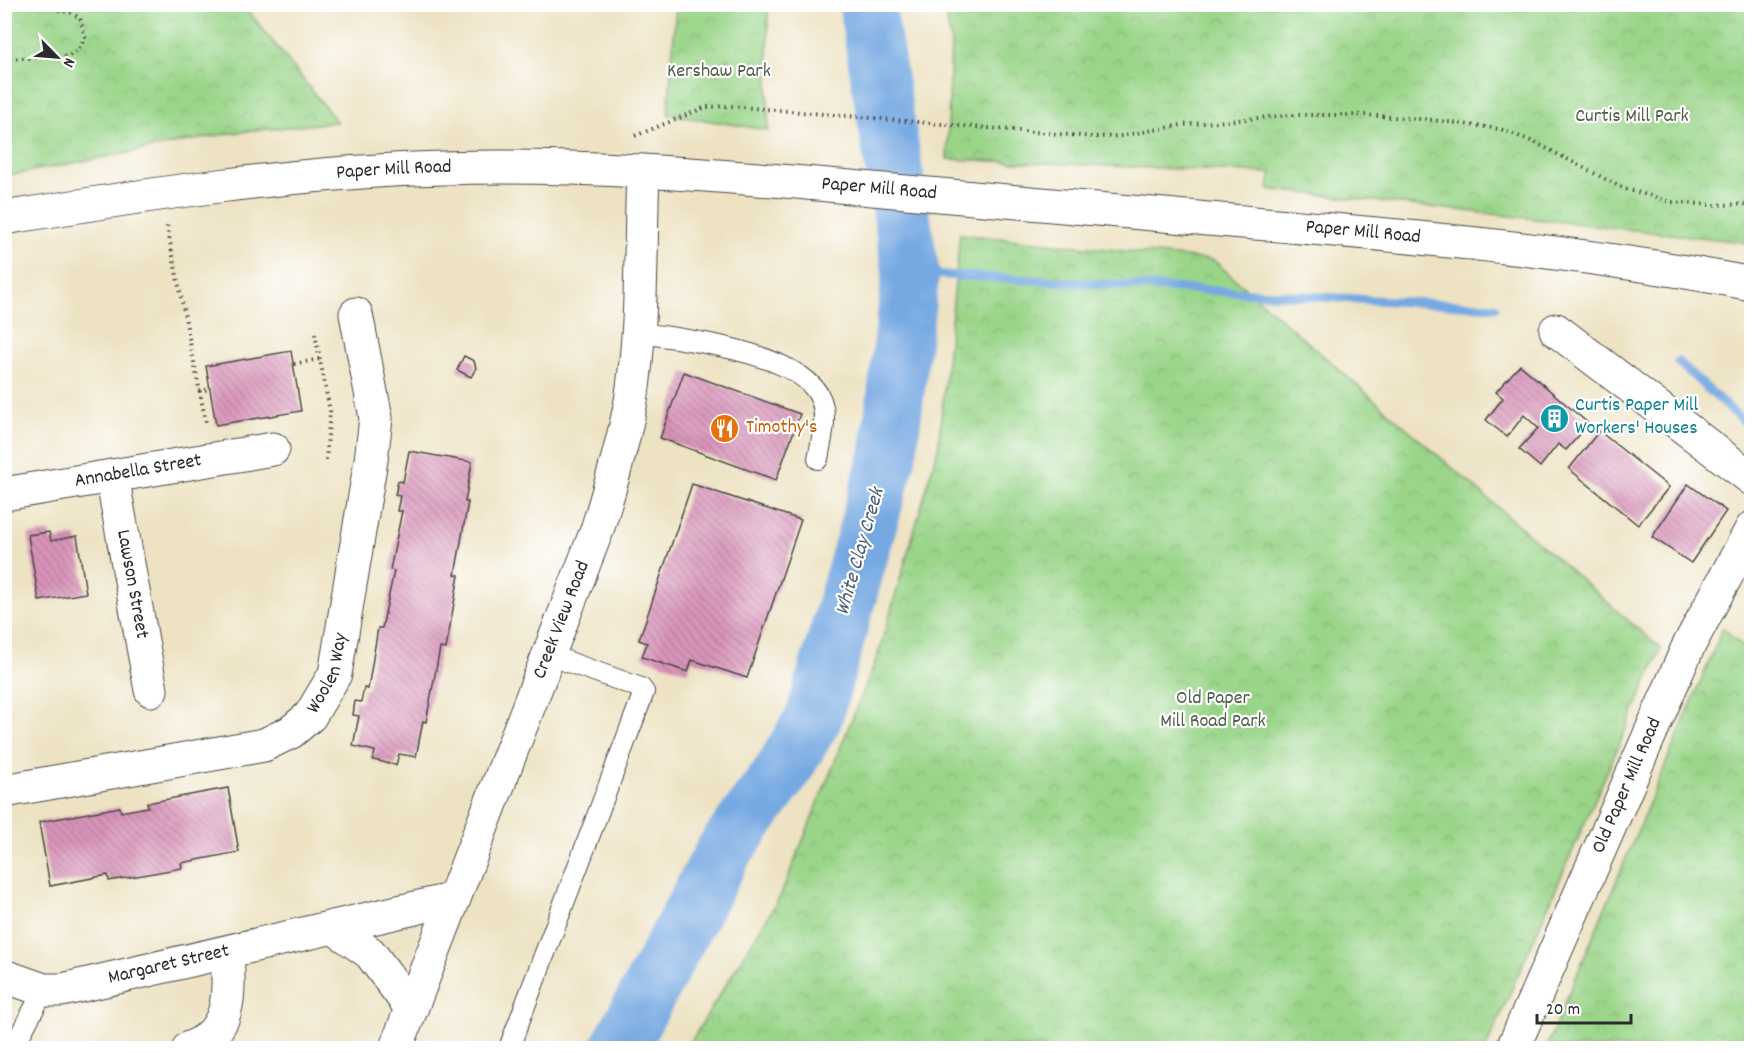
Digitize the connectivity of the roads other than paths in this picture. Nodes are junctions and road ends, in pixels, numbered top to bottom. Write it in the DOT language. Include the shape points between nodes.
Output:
graph roads {
  1 [pos="643,171"];
  2 [pos="4,218"];
  3 [pos="1752,284"];
  4 [pos="356,314"];
  5 [pos="1556,330"];
  6 [pos="638,333"];
  7 [pos="273,448"];
  8 [pos="818,459"];
  9 [pos="112,476"];
  10 [pos="1752,479"];
  11 [pos="4,494"];
  12 [pos="1752,528"];
  13 [pos="549,655"];
  14 [pos="151,690"];
  15 [pos="4,791"];
  16 [pos="454,899"];
  17 [pos="333,927"];
  18 [pos="227,953"];
  19 [pos="4,976"];
  20 [pos="44,990"];
  21 [pos="411,1008"];
  22 [pos="13,1048"];
  23 [pos="189,1048"];
  24 [pos="396,1048"];
  25 [pos="509,1048"];
  26 [pos="1513,1048"];
  1 -- 2 [label="street, Paper Mill Road" via="486,167 311,175 164,192"];
  1 -- 3 [label="street, Paper Mill Road" via="768,179 1563,253"];
  1 -- 6 [label="street, Creek View Road"];
  4 -- 15 [label="street, Woolen Way" via="376,418 335,674 310,716 291,732 264,745"];
  5 -- 10 [label="street"];
  6 -- 8 [label="lane" via="713,344 752,354 795,373 812,385 821,399 824,417"];
  6 -- 13 [label="street, Creek View Road" via="631,401 612,482"];
  7 -- 9 [label="street, Annabella Street"];
  9 -- 11 [label="street, Annabella Street"];
  9 -- 14 [label="street, Lawson Street"];
  12 -- 26 [label="street, Old Paper Mill Road" via="1688,647"];
  13 -- 16 [label="street, Creek View Road"];
  13 -- 25 [label="lane" via="644,692"];
  16 -- 17 [label="street, Margaret Street"];
  16 -- 21 [label="street, Creek View Road"];
  17 -- 18 [label="street, Margaret Street"];
  17 -- 21 [label="street" via="370,953"];
  18 -- 20 [label="street, Margaret Street" via="62,990"];
  18 -- 23 [label="street" via="230,996 224,1019 213,1035"];
  19 -- 20 [label="street, Margaret Street"];
  20 -- 22 [label="lane"];
  21 -- 24 [label="street, Creek View Road"];
}
